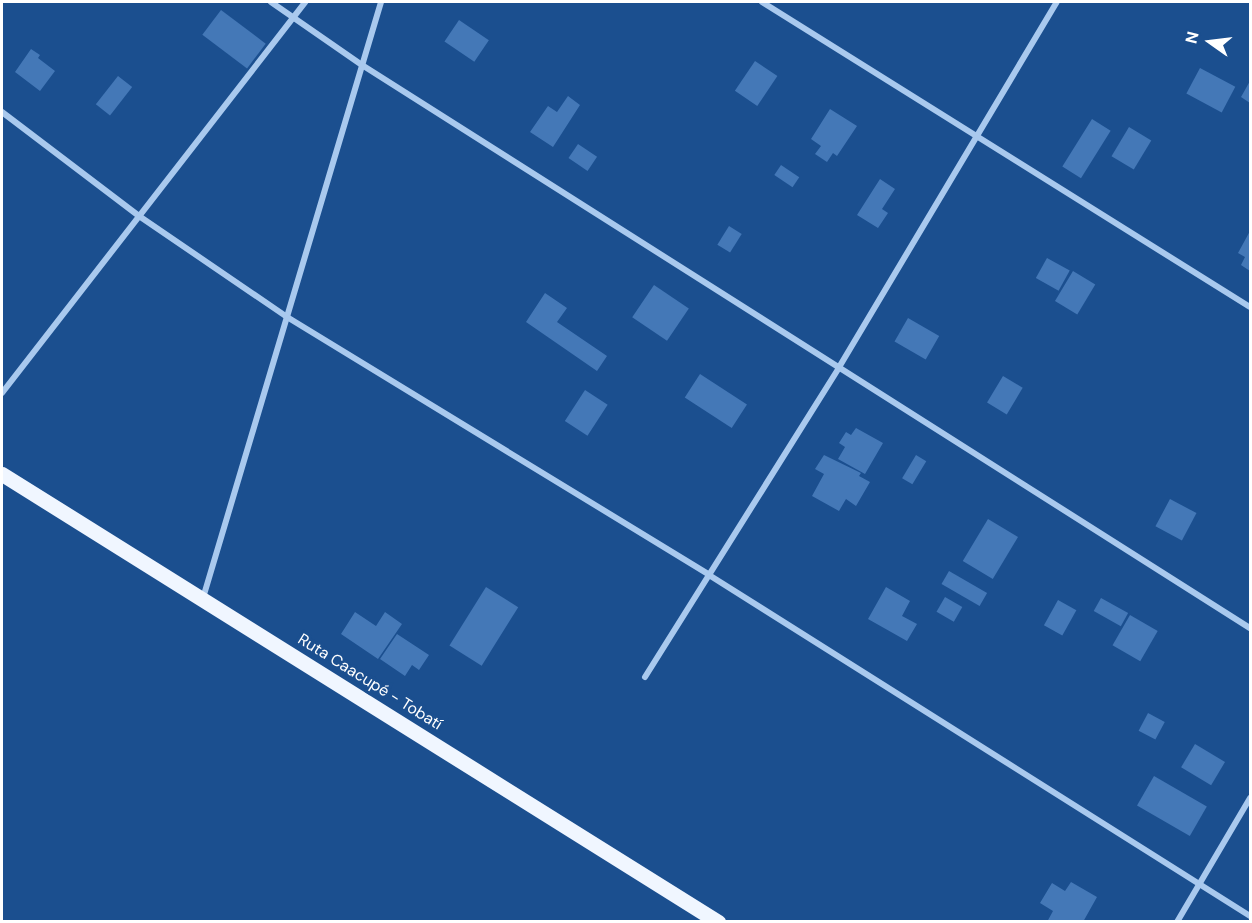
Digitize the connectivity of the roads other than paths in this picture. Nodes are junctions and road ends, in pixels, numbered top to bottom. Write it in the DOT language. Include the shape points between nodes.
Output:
graph roads {
  1 [pos="271,2"];
  2 [pos="305,2"];
  3 [pos="381,2"];
  4 [pos="762,2"];
  5 [pos="1057,2"];
  6 [pos="292,18"];
  7 [pos="362,65"];
  8 [pos="2,112"];
  9 [pos="977,135"];
  10 [pos="139,216"];
  11 [pos="1251,307"];
  12 [pos="287,317"];
  13 [pos="838,369"];
  14 [pos="2,393"];
  15 [pos="2,474"];
  16 [pos="709,575"];
  17 [pos="202,599"];
  18 [pos="1251,628"];
  19 [pos="645,677"];
  20 [pos="1251,798"];
  21 [pos="1199,884"];
  22 [pos="1251,915"];
  23 [pos="718,921"];
  24 [pos="1177,921"];
  1 -- 6 [label="street"];
  2 -- 6 [label="street"];
  3 -- 7 [label="street"];
  4 -- 9 [label="street"];
  5 -- 9 [label="street"];
  6 -- 7 [label="street"];
  6 -- 10 [label="street"];
  7 -- 12 [label="street"];
  7 -- 13 [label="street"];
  8 -- 10 [label="street"];
  9 -- 11 [label="street"];
  9 -- 13 [label="street"];
  10 -- 12 [label="street"];
  10 -- 14 [label="street"];
  12 -- 16 [label="street"];
  12 -- 17 [label="street"];
  13 -- 16 [label="street"];
  13 -- 18 [label="street"];
  15 -- 17 [label="main road, Ruta Caacupé - Tobatí"];
  16 -- 19 [label="street"];
  16 -- 21 [label="street"];
  17 -- 23 [label="main road, Ruta Caacupé - Tobatí"];
  20 -- 21 [label="street"];
  21 -- 22 [label="street"];
  21 -- 24 [label="street"];
}
